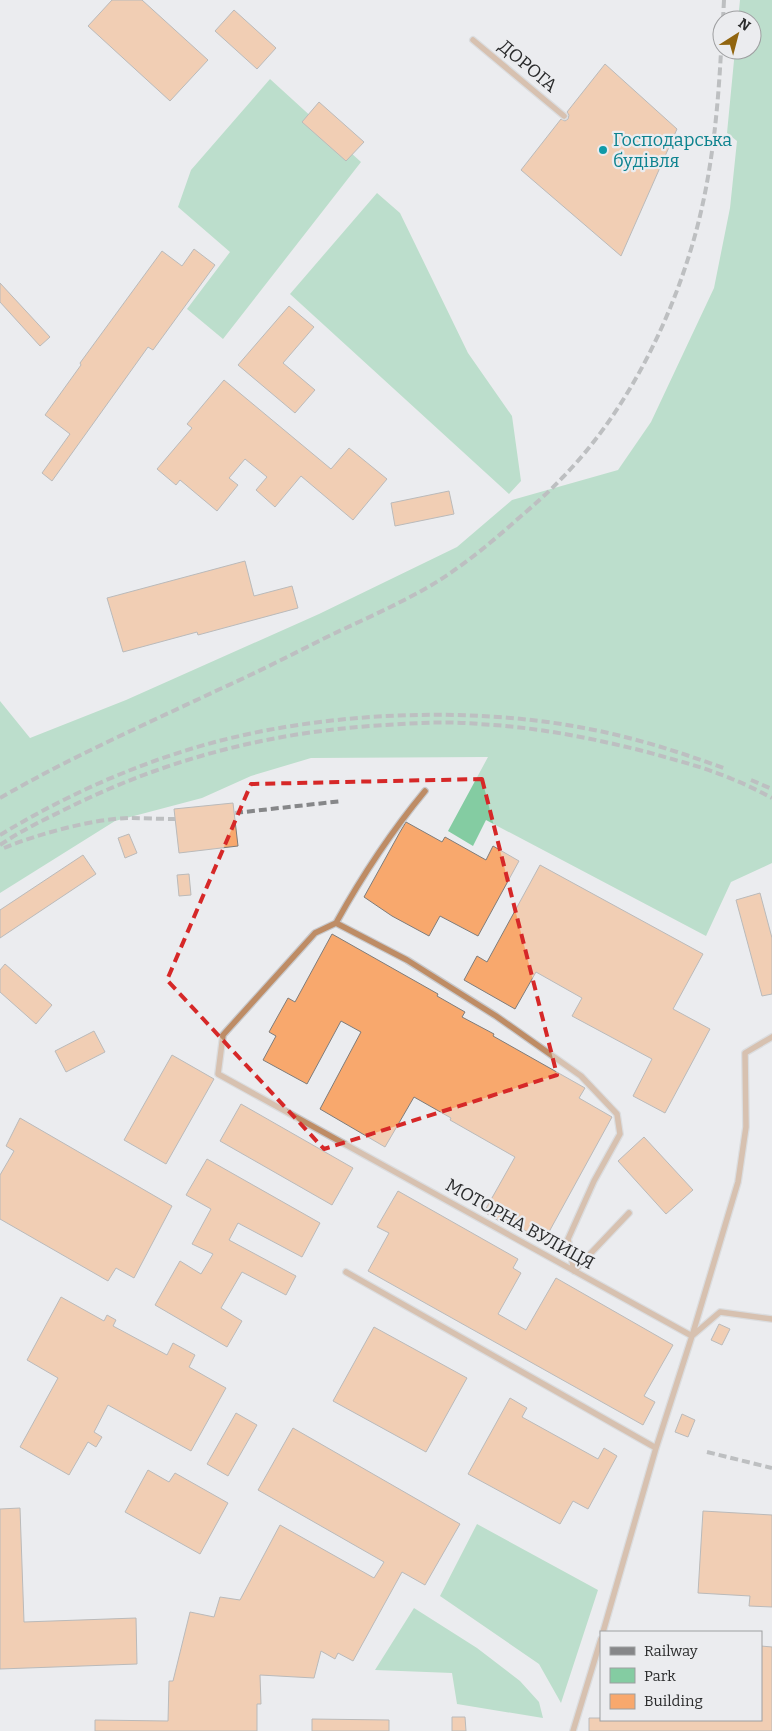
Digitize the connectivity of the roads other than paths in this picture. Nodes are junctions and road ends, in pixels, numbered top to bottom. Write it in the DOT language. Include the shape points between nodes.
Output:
graph roads {
  1 [pos="473,40"];
  2 [pos="564,116"];
  3 [pos="425,792"];
  4 [pos="336,922"];
  5 [pos="772,1037"];
  6 [pos="629,1213"];
  7 [pos="574,1271"];
  8 [pos="346,1272"];
  9 [pos="772,1318"];
  10 [pos="692,1336"];
  11 [pos="656,1448"];
  12 [pos="603,1631"];
  13 [pos="600,1642"];
  14 [pos="573,1731"];
  1 -- 2 [label="lane, ДОРОГА"];
  3 -- 4 [label="lane" via="398,823"];
  4 -- 7 [label="lane" via="407,960 496,1016 582,1076 617,1114 620,1134 568,1239"];
  4 -- 7 [label="lane, МОТОРНА ВУЛИЦЯ" via="314,933 223,1034 218,1074"];
  5 -- 10 [label="lane" via="745,1053 746,1127 738,1182"];
  6 -- 7 [label="lane"];
  7 -- 10 [label="lane, МОТОРНА ВУЛИЦЯ"];
  8 -- 11 [label="lane"];
  9 -- 10 [label="lane" via="720,1312"];
  10 -- 11 [label="lane"];
  11 -- 12 [label="lane"];
  13 -- 14 [label="lane"];
}
